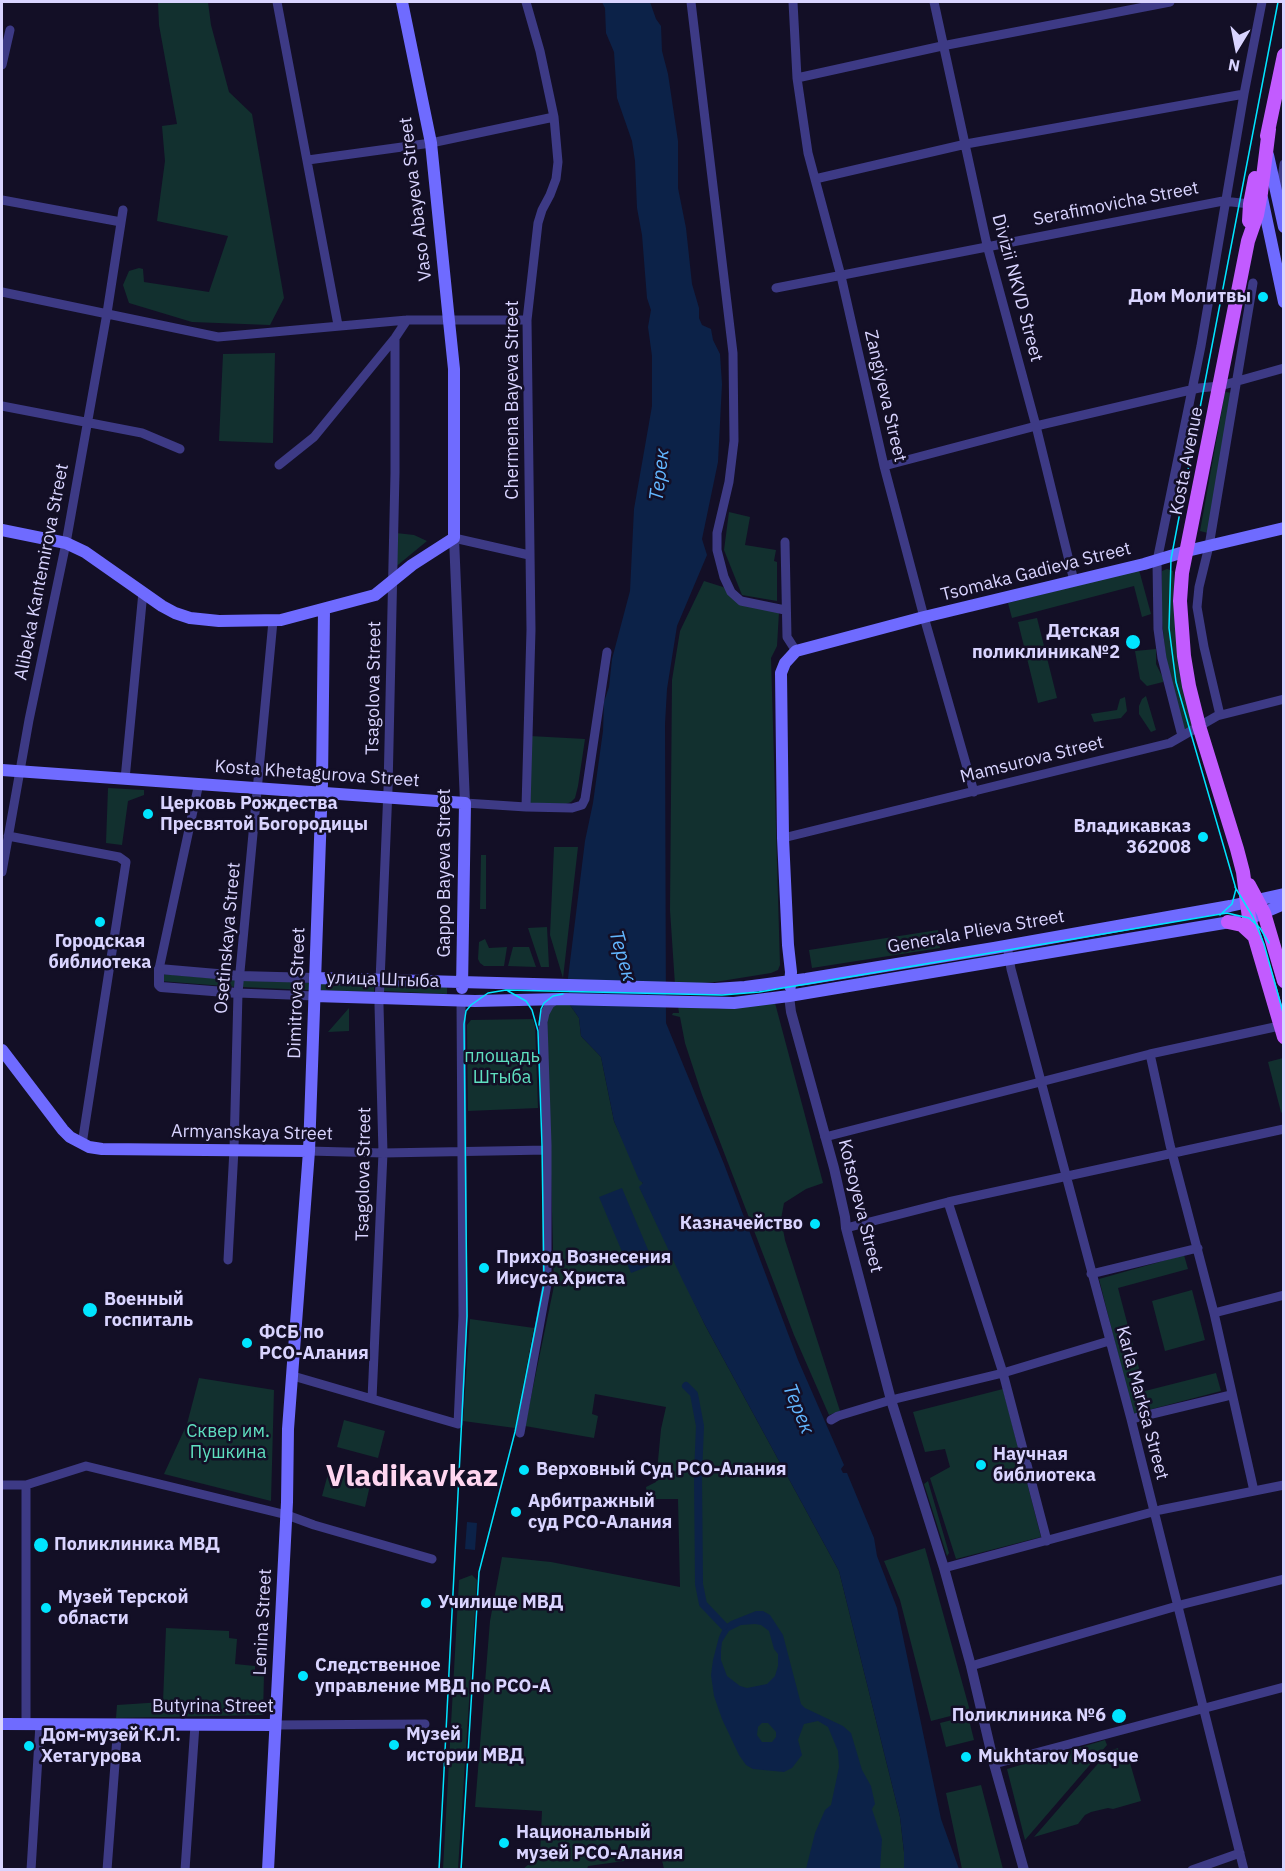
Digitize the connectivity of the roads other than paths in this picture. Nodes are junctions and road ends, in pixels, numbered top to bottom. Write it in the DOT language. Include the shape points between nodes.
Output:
graph roads {
  1 [pos="277,2"];
  2 [pos="402,2"];
  3 [pos="526,2"];
  4 [pos="691,2"];
  5 [pos="793,2"];
  6 [pos="934,2"];
  7 [pos="1170,2"];
  8 [pos="1262,2"];
  9 [pos="1136,5"];
  10 [pos="10,30"];
  11 [pos="942,46"];
  12 [pos="1284,54"];
  13 [pos="2,65"];
  14 [pos="797,78"];
  15 [pos="1244,94"];
  16 [pos="554,117"];
  17 [pos="431,143"];
  18 [pos="966,144"];
  19 [pos="1264,153"];
  20 [pos="308,160"];
  21 [pos="1284,164"];
  22 [pos="815,179"];
  23 [pos="1275,189"];
  24 [pos="2,200"];
  25 [pos="1227,200"];
  26 [pos="1250,204"];
  27 [pos="123,210"];
  28 [pos="121,222"];
  29 [pos="1284,227"];
  30 [pos="1248,241"];
  31 [pos="987,245"];
  32 [pos="841,276"];
  33 [pos="1253,283"];
  34 [pos="776,288"];
  35 [pos="2,292"];
  36 [pos="1284,302"];
  37 [pos="107,314"];
  38 [pos="406,320"];
  39 [pos="527,320"];
  40 [pos="449,321"];
  41 [pos="338,325"];
  42 [pos="395,338"];
  43 [pos="1284,368"];
  44 [pos="1236,381"];
  45 [pos="1220,386"];
  46 [pos="1191,391"];
  47 [pos="2,406"];
  48 [pos="87,423"];
  49 [pos="1036,426"];
  50 [pos="180,449"];
  51 [pos="279,465"];
  52 [pos="884,466"];
  53 [pos="1284,528"];
  54 [pos="2,530"];
  55 [pos="453,538"];
  56 [pos="785,542"];
  57 [pos="66,543"];
  58 [pos="1209,546"];
  59 [pos="1186,551"];
  60 [pos="529,555"];
  61 [pos="1157,561"];
  62 [pos="1074,581"];
  63 [pos="393,583"];
  64 [pos="143,592"];
  65 [pos="324,610"];
  66 [pos="785,610"];
  67 [pos="924,617"];
  68 [pos="273,621"];
  69 [pos="796,651"];
  70 [pos="607,652"];
  71 [pos="1284,699"];
  72 [pos="1220,715"];
  73 [pos="1199,726"];
  74 [pos="1182,736"];
  75 [pos="2,770"];
  76 [pos="20,772"];
  77 [pos="125,779"];
  78 [pos="200,783"];
  79 [pos="258,788"];
  80 [pos="321,791"];
  81 [pos="974,792"];
  82 [pos="388,797"];
  83 [pos="465,803"];
  84 [pos="526,807"];
  85 [pos="8,836"];
  86 [pos="783,838"];
  87 [pos="2,872"];
  88 [pos="1283,901"];
  89 [pos="1256,906"];
  90 [pos="1249,918"];
  91 [pos="1228,922"];
  92 [pos="1255,937"];
  93 [pos="1007,945"];
  94 [pos="1009,958"];
  95 [pos="159,969"];
  96 [pos="240,976"];
  97 [pos="315,978"];
  98 [pos="379,980"];
  99 [pos="790,981"];
  100 [pos="1284,981"];
  101 [pos="463,982"];
  102 [pos="557,985"];
  103 [pos="238,993"];
  104 [pos="315,996"];
  105 [pos="789,996"];
  106 [pos="379,998"];
  107 [pos="558,999"];
  108 [pos="461,1000"];
  109 [pos="1283,1029"];
  110 [pos="2,1050"];
  111 [pos="1150,1054"];
  112 [pos="1041,1081"];
  113 [pos="1284,1129"];
  114 [pos="825,1137"];
  115 [pos="82,1144"];
  116 [pos="234,1149"];
  117 [pos="462,1150"];
  118 [pos="547,1150"];
  119 [pos="309,1151"];
  120 [pos="1173,1152"];
  121 [pos="383,1153"];
  122 [pos="1065,1176"];
  123 [pos="948,1202"];
  124 [pos="846,1228"];
  125 [pos="1198,1248"];
  126 [pos="228,1260"];
  127 [pos="1091,1274"];
  128 [pos="1284,1295"];
  129 [pos="1214,1313"];
  130 [pos="1109,1341"];
  131 [pos="1003,1373"];
  132 [pos="293,1376"];
  133 [pos="1231,1395"];
  134 [pos="372,1399"];
  135 [pos="891,1400"];
  136 [pos="1131,1419"];
  137 [pos="831,1420"];
  138 [pos="520,1433"];
  139 [pos="2,1485"];
  140 [pos="27,1485"];
  141 [pos="1284,1485"];
  142 [pos="1254,1491"];
  143 [pos="1154,1512"];
  144 [pos="286,1515"];
  145 [pos="1047,1541"];
  146 [pos="432,1559"];
  147 [pos="944,1568"];
  148 [pos="1284,1579"];
  149 [pos="1178,1606"];
  150 [pos="971,1666"];
  151 [pos="1284,1688"];
  152 [pos="1204,1709"];
  153 [pos="2,1724"];
  154 [pos="26,1724"];
  155 [pos="40,1724"];
  156 [pos="118,1724"];
  157 [pos="425,1724"];
  158 [pos="195,1725"];
  159 [pos="275,1725"];
  160 [pos="994,1764"];
  161 [pos="1240,1853"];
  162 [pos="31,1869"];
  163 [pos="107,1869"];
  164 [pos="185,1869"];
  165 [pos="268,1869"];
  166 [pos="1024,1869"];
  167 [pos="1192,1869"];
  168 [pos="1244,1869"];
  1 -- 20 [label="street"];
  2 -- 17 [label="main road, Vaso Abayeva Street"];
  3 -- 16 [label="street, Chermena Bayeva Street"];
  4 -- 66 [label="street" via="733,353 734,441 717,550 731,592 741,601"];
  5 -- 14 [label="street, Zangiyeva Street"];
  6 -- 11 [label="street, Divizii NKVD Street"];
  7 -- 9 [label="street"];
  8 -- 15 [label="street, Kosta Avenue"];
  9 -- 11 [label="street"];
  10 -- 13 [label="street"];
  11 -- 14 [label="street"];
  11 -- 18 [label="street, Divizii NKVD Street"];
  12 -- 19 [label="main road, Kosta Avenue"];
  14 -- 22 [label="street, Zangiyeva Street"];
  15 -- 18 [label="street"];
  15 -- 25 [label="street, Kosta Avenue"];
  16 -- 17 [label="street"];
  16 -- 39 [label="street, Chermena Bayeva Street" via="558,170 538,223"];
  17 -- 20 [label="street"];
  17 -- 40 [label="main road, Vaso Abayeva Street"];
  18 -- 22 [label="street"];
  18 -- 31 [label="street, Divizii NKVD Street"];
  19 -- 23 [label="main road"];
  19 -- 26 [label="main road, Kosta Avenue"];
  20 -- 41 [label="street"];
  21 -- 23 [label="street"];
  22 -- 32 [label="street, Zangiyeva Street"];
  23 -- 29 [label="main road"];
  23 -- 30 [label="main road" via="1257,215"];
  23 -- 36 [label="main road"];
  24 -- 28 [label="street"];
  25 -- 26 [label="street, Serafimovicha Street"];
  25 -- 31 [label="street, Serafimovicha Street"];
  25 -- 46 [label="street, Kosta Avenue"];
  26 -- 30 [label="main road, Kosta Avenue"];
  27 -- 28 [label="street"];
  28 -- 37 [label="street"];
  30 -- 45 [label="main road, Kosta Avenue"];
  31 -- 32 [label="street, Serafimovicha Street"];
  31 -- 49 [label="street, Divizii NKVD Street"];
  32 -- 34 [label="street, Serafimovicha Street"];
  32 -- 52 [label="street, Zangiyeva Street"];
  33 -- 44 [label="street"];
  35 -- 37 [label="street"];
  37 -- 41 [label="street" via="218,337"];
  37 -- 48 [label="street, Alibeka Kantemirova Street"];
  38 -- 40 [label="street"];
  38 -- 41 [label="street"];
  38 -- 42 [label="street"];
  39 -- 40 [label="street"];
  39 -- 60 [label="street, Chermena Bayeva Street"];
  40 -- 55 [label="main road, Gappo Bayeva Street" via="454,369"];
  42 -- 51 [label="street" via="314,437"];
  42 -- 63 [label="street, Tsagolova Street"];
  43 -- 44 [label="street"];
  44 -- 45 [label="street"];
  44 -- 58 [label="street"];
  45 -- 46 [label="street"];
  45 -- 59 [label="main road, Kosta Avenue"];
  46 -- 49 [label="street"];
  46 -- 61 [label="street, Kosta Avenue"];
  47 -- 48 [label="street"];
  48 -- 50 [label="street" via="142,433"];
  48 -- 57 [label="street, Alibeka Kantemirova Street"];
  49 -- 52 [label="street"];
  49 -- 62 [label="street, Divizii NKVD Street"];
  52 -- 67 [label="street, Zangiyeva Street"];
  53 -- 58 [label="main road, Tsomaka Gadieva Street"];
  54 -- 57 [label="main road"];
  55 -- 60 [label="street"];
  55 -- 63 [label="main road"];
  55 -- 83 [label="street, Gappo Bayeva Street"];
  56 -- 66 [label="street"];
  57 -- 64 [label="main road"];
  57 -- 76 [label="street, Alibeka Kantemirova Street"];
  58 -- 59 [label="main road, Tsomaka Gadieva Street"];
  58 -- 72 [label="street" via="1197,607"];
  59 -- 61 [label="main road, Tsomaka Gadieva Street"];
  59 -- 73 [label="main road, Kosta Avenue" via="1180,601 1184,656"];
  60 -- 84 [label="street, Chermena Bayeva Street"];
  61 -- 62 [label="main road, Tsomaka Gadieva Street"];
  61 -- 74 [label="street, Kosta Avenue" via="1162,658"];
  62 -- 67 [label="main road, Tsomaka Gadieva Street"];
  63 -- 65 [label="main road" via="375,596"];
  63 -- 82 [label="street, Tsagolova Street"];
  64 -- 68 [label="main road" via="162,606 190,618"];
  64 -- 77 [label="street"];
  65 -- 68 [label="main road"];
  65 -- 80 [label="main road, Dimitrova Street"];
  66 -- 69 [label="street" via="787,637"];
  67 -- 69 [label="main road, Tsomaka Gadieva Street"];
  67 -- 81 [label="street, Zangiyeva Street"];
  68 -- 79 [label="street, Osetinskaya Street"];
  69 -- 86 [label="main road, Kotsoyeva Street" via="781,673"];
  70 -- 84 [label="street, Kosta Khetagurova Street" via="582,805"];
  71 -- 72 [label="street, Mamsurova Street"];
  72 -- 73 [label="street, Mamsurova Street"];
  73 -- 74 [label="street, Mamsurova Street"];
  73 -- 89 [label="main road, Kosta Avenue"];
  74 -- 81 [label="street, Mamsurova Street" via="1170,743"];
  75 -- 76 [label="main road, Kosta Khetagurova Street"];
  76 -- 77 [label="main road, Kosta Khetagurova Street"];
  76 -- 85 [label="street, Alibeka Kantemirova Street"];
  77 -- 78 [label="main road, Kosta Khetagurova Street"];
  78 -- 79 [label="main road, Kosta Khetagurova Street"];
  78 -- 95 [label="street"];
  79 -- 80 [label="main road, Kosta Khetagurova Street"];
  79 -- 96 [label="street, Osetinskaya Street"];
  80 -- 82 [label="main road, Kosta Khetagurova Street"];
  80 -- 97 [label="main road, Dimitrova Street"];
  81 -- 86 [label="street, Mamsurova Street"];
  82 -- 83 [label="main road, Kosta Khetagurova Street"];
  82 -- 98 [label="street, Tsagolova Street"];
  83 -- 84 [label="street, Kosta Khetagurova Street"];
  83 -- 101 [label="main road, Gappo Bayeva Street"];
  85 -- 87 [label="street, Alibeka Kantemirova Street"];
  85 -- 115 [label="street" via="119,857 126,862"];
  86 -- 99 [label="main road, Kotsoyeva Street"];
  88 -- 89 [label="main road, Generala Plieva Street"];
  89 -- 90 [label="main road, Kosta Avenue"];
  89 -- 93 [label="main road, Generala Plieva Street"];
  89 -- 100 [label="main road, Kosta Avenue"];
  90 -- 91 [label="main road, Generala Plieva Street"];
  90 -- 92 [label="main road, Kosta Avenue"];
  91 -- 92 [label="main road" via="1242,925"];
  91 -- 94 [label="main road, Generala Plieva Street"];
  92 -- 109 [label="main road, Kosta Avenue"];
  93 -- 94 [label="street, Karla Marksa Street"];
  93 -- 99 [label="main road, Generala Plieva Street"];
  94 -- 105 [label="main road, Generala Plieva Street"];
  94 -- 112 [label="street, Karla Marksa Street"];
  95 -- 96 [label="street, улица Штыба"];
  95 -- 103 [label="street, улица Штыба" via="160,987"];
  96 -- 97 [label="street, улица Штыба"];
  96 -- 103 [label="street, Osetinskaya Street"];
  97 -- 98 [label="main road, улица Штыба"];
  97 -- 104 [label="main road, Dimitrova Street"];
  98 -- 101 [label="main road, улица Штыба"];
  98 -- 106 [label="street, Tsagolova Street"];
  99 -- 102 [label="main road, Generala Plieva Street" via="715,989"];
  99 -- 105 [label="main road, Kotsoyeva Street"];
  101 -- 102 [label="main road, улица Штыба"];
  101 -- 108 [label="main road, Gappo Bayeva Street"];
  103 -- 104 [label="street, улица Штыба"];
  103 -- 116 [label="street, Osetinskaya Street"];
  104 -- 106 [label="main road, улица Штыба"];
  104 -- 119 [label="main road, Dimitrova Street"];
  105 -- 107 [label="main road, Generala Plieva Street" via="734,1003"];
  105 -- 114 [label="street, Kotsoyeva Street"];
  106 -- 108 [label="main road, улица Штыба"];
  106 -- 121 [label="street, Tsagolova Street"];
  107 -- 108 [label="main road, улица Штыба"];
  107 -- 118 [label="street" via="550,1004 543,1018"];
  108 -- 117 [label="street, Gappo Bayeva Street"];
  109 -- 111 [label="street"];
  110 -- 115 [label="main road" via="63,1130"];
  111 -- 112 [label="street"];
  111 -- 120 [label="street"];
  112 -- 114 [label="street"];
  112 -- 122 [label="street, Karla Marksa Street"];
  113 -- 120 [label="street"];
  114 -- 124 [label="street, Kotsoyeva Street"];
  115 -- 116 [label="main road, Armyanskaya Street" via="102,1149"];
  116 -- 119 [label="main road, Armyanskaya Street"];
  116 -- 126 [label="street, Osetinskaya Street"];
  117 -- 118 [label="street, Armyanskaya Street"];
  117 -- 121 [label="street, Armyanskaya Street"];
  117 -- 134 [label="street, Gappo Bayeva Street" via="464,1316 458,1424"];
  118 -- 138 [label="street" via="547,1284"];
  119 -- 121 [label="street, Armyanskaya Street"];
  119 -- 132 [label="main road, Dimitrova Street"];
  120 -- 122 [label="street"];
  120 -- 125 [label="street"];
  121 -- 134 [label="street, Tsagolova Street"];
  122 -- 123 [label="street"];
  122 -- 127 [label="street, Karla Marksa Street"];
  123 -- 124 [label="street"];
  123 -- 131 [label="street"];
  124 -- 135 [label="street, Kotsoyeva Street"];
  125 -- 127 [label="street"];
  125 -- 129 [label="street"];
  127 -- 130 [label="street, Karla Marksa Street"];
  128 -- 129 [label="street"];
  129 -- 133 [label="street"];
  130 -- 131 [label="street"];
  130 -- 136 [label="street, Karla Marksa Street"];
  131 -- 135 [label="street"];
  131 -- 145 [label="street"];
  132 -- 134 [label="street"];
  132 -- 144 [label="main road, Lenina Street"];
  133 -- 136 [label="street"];
  133 -- 142 [label="street"];
  135 -- 137 [label="street"];
  135 -- 147 [label="street, Kotsoyeva Street"];
  136 -- 143 [label="street, Karla Marksa Street"];
  139 -- 140 [label="street"];
  140 -- 144 [label="street" via="86,1466"];
  140 -- 154 [label="street"];
  141 -- 142 [label="street"];
  142 -- 143 [label="street"];
  143 -- 145 [label="street"];
  143 -- 149 [label="street, Karla Marksa Street"];
  144 -- 146 [label="street"];
  144 -- 159 [label="main road, Lenina Street"];
  145 -- 147 [label="street"];
  147 -- 150 [label="street, Kotsoyeva Street"];
  148 -- 149 [label="street"];
  149 -- 150 [label="street"];
  149 -- 152 [label="street, Karla Marksa Street"];
  150 -- 160 [label="street, Kotsoyeva Street"];
  151 -- 152 [label="street"];
  152 -- 160 [label="street"];
  152 -- 161 [label="street, Karla Marksa Street"];
  153 -- 154 [label="main road, Butyrina Street"];
  154 -- 155 [label="main road, Butyrina Street"];
  155 -- 156 [label="main road, Butyrina Street"];
  155 -- 162 [label="street"];
  156 -- 158 [label="main road, Butyrina Street"];
  156 -- 163 [label="street"];
  157 -- 159 [label="street, Butyrina Street"];
  158 -- 159 [label="main road, Butyrina Street"];
  158 -- 164 [label="street"];
  159 -- 165 [label="main road, Lenina Street"];
  160 -- 166 [label="street, Kotsoyeva Street"];
  161 -- 167 [label="street"];
  161 -- 168 [label="street, Karla Marksa Street"];
}
